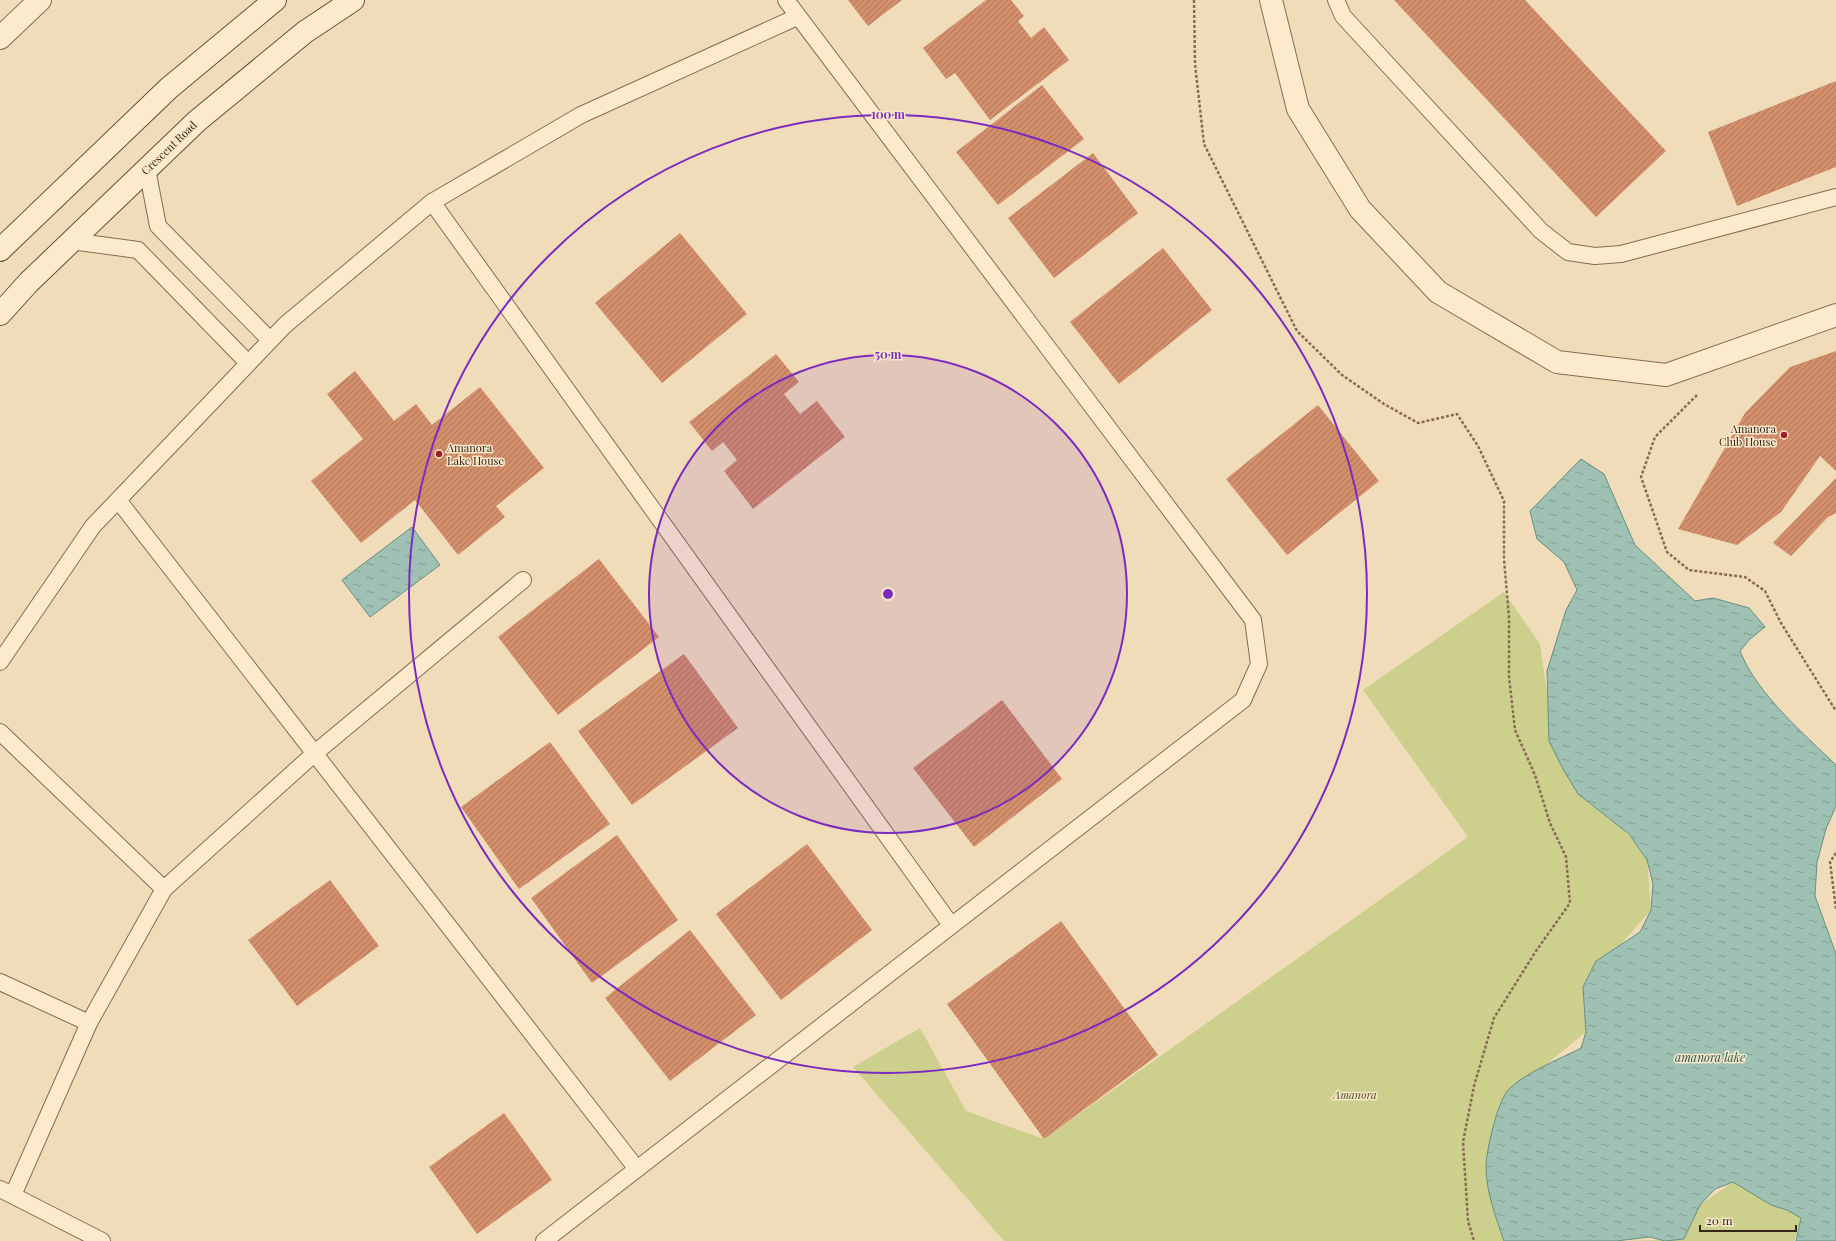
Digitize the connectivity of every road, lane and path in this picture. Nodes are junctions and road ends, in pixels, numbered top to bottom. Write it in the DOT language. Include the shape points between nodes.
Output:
graph roads {
  1 [pos="40,0"];
  2 [pos="275,0"];
  3 [pos="353,0"];
  4 [pos="786,0"];
  5 [pos="1194,0"];
  6 [pos="1271,0"];
  7 [pos="1336,0"];
  8 [pos="797,17"];
  9 [pos="0,38"];
  10 [pos="146,169"];
  11 [pos="1836,197"];
  12 [pos="432,202"];
  13 [pos="71,241"];
  14 [pos="0,250"];
  15 [pos="0,314"];
  16 [pos="1836,315"];
  17 [pos="270,340"];
  18 [pos="248,363"];
  19 [pos="1699,393"];
  20 [pos="118,500"];
  21 [pos="523,580"];
  22 [pos="0,662"];
  23 [pos="1836,710"];
  24 [pos="0,732"];
  25 [pos="315,753"];
  26 [pos="1836,853"];
  27 [pos="164,889"];
  28 [pos="1836,909"];
  29 [pos="951,925"];
  30 [pos="0,982"];
  31 [pos="89,1023"];
  32 [pos="637,1169"];
  33 [pos="6,1192"];
  34 [pos="102,1241"];
  35 [pos="544,1241"];
  36 [pos="1474,1241"];
  1 -- 9 [label="main road"];
  2 -- 14 [label="main road" via="169,88"];
  3 -- 10 [label="main road, Crescent Road" via="304,32 197,121"];
  4 -- 8 [label="lane"];
  5 -- 36 [label="path" via="1195,64 1204,144 1297,331 1342,375 1384,404 1418,423 1457,414 1478,446 1504,501 1509,677 1515,730 1550,823 1566,857 1570,903 1494,1018 1474,1086 1463,1142 1468,1221"];
  6 -- 16 [label="main road" via="1298,109 1360,209 1438,292 1557,362 1666,375"];
  7 -- 11 [label="lane" via="1348,22 1541,231 1568,252 1595,256 1621,254"];
  8 -- 12 [label="lane" via="581,115"];
  8 -- 29 [label="lane" via="1252,620 1259,664 1243,700"];
  10 -- 13 [label="main road, Crescent Road"];
  10 -- 17 [label="lane" via="158,226"];
  12 -- 17 [label="lane"];
  12 -- 29 [label="lane"];
  13 -- 15 [label="main road, Crescent Road"];
  13 -- 18 [label="lane" via="138,250"];
  17 -- 18 [label="lane"];
  18 -- 20 [label="lane"];
  19 -- 23 [label="path" via="1655,437 1640,477 1667,552 1689,570 1745,577 1765,591 1781,623"];
  20 -- 22 [label="lane" via="94,526"];
  20 -- 25 [label="lane"];
  21 -- 25 [label="lane"];
  24 -- 27 [label="lane"];
  25 -- 27 [label="lane"];
  25 -- 32 [label="lane"];
  26 -- 28 [label="path" via="1830,862"];
  27 -- 31 [label="lane"];
  29 -- 32 [label="lane"];
  30 -- 31 [label="lane"];
  31 -- 33 [label="lane"];
  32 -- 35 [label="lane"];
  33 -- 34 [label="lane"];
}
